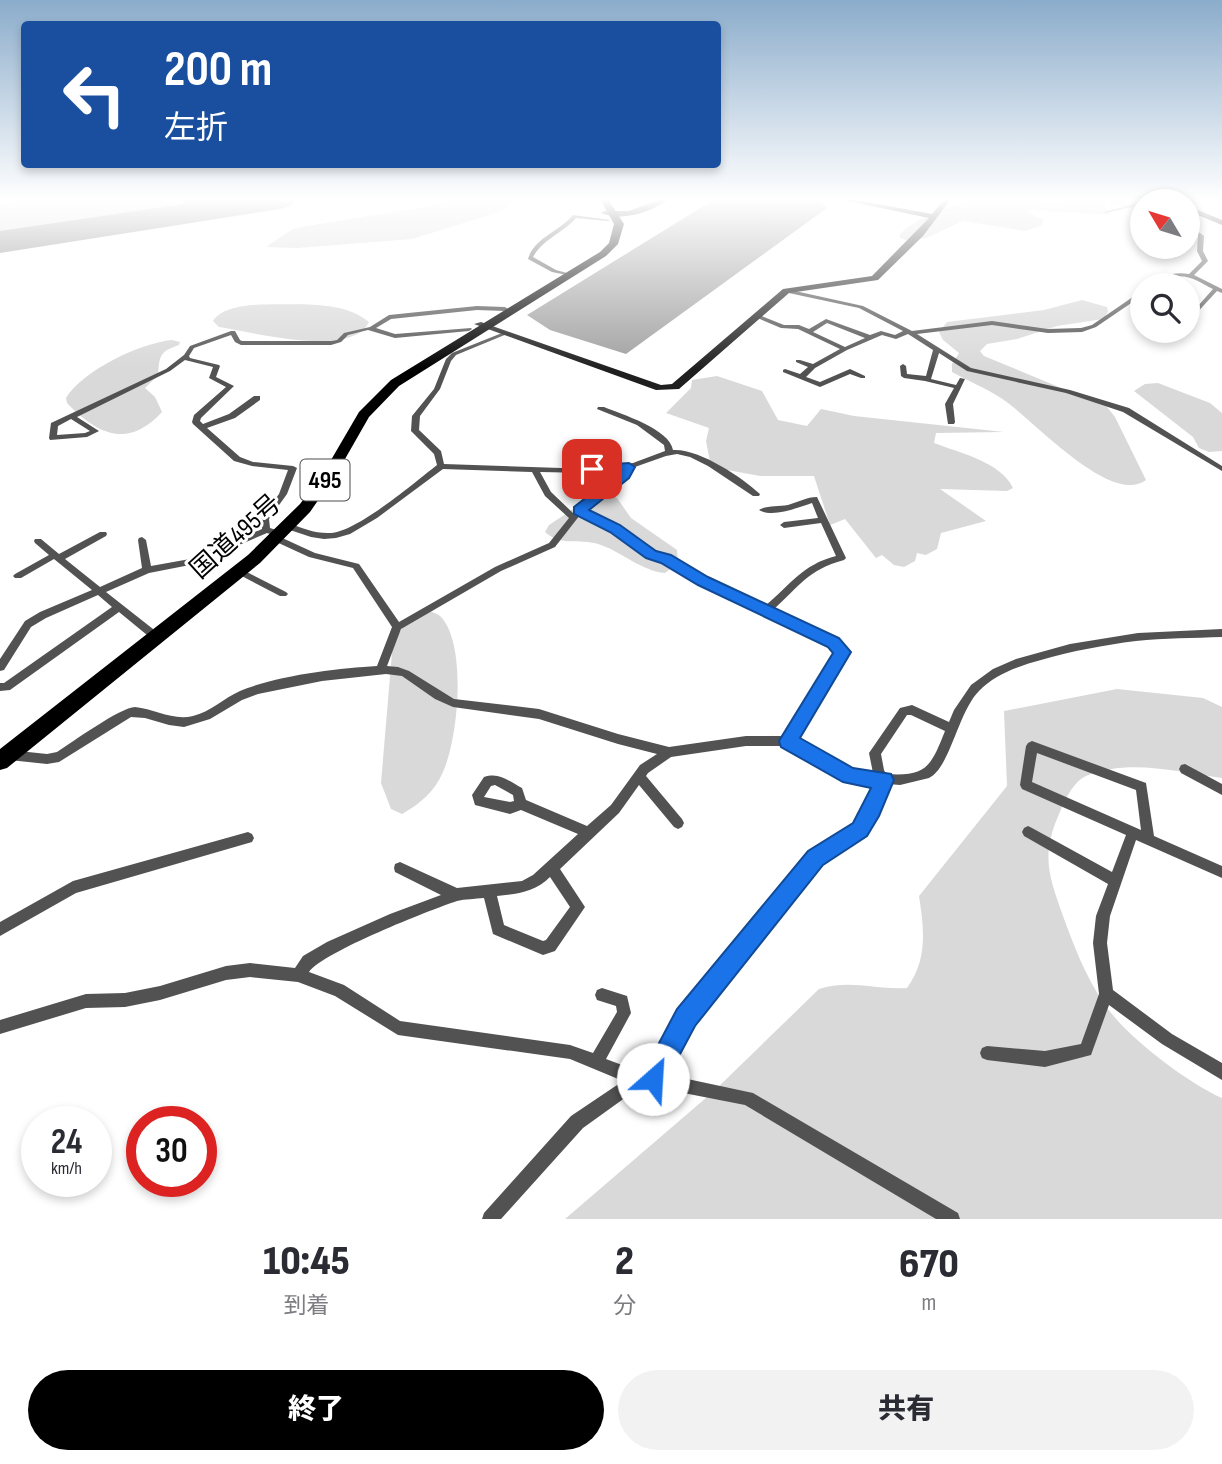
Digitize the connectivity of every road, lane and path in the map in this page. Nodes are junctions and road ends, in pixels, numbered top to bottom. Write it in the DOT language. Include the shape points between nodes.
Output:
graph roads {
  1 [pos="531,256"];
  2 [pos="591,256"];
  3 [pos="600,256"];
  4 [pos="896,256"];
  5 [pos="1202,256"];
  6 [pos="1193,273"];
  7 [pos="565,274"];
  8 [pos="1200,280"];
  9 [pos="1219,289"];
  10 [pos="786,291"];
  11 [pos="1130,301"];
  12 [pos="1200,308"];
  13 [pos="505,309"];
  14 [pos="757,316"];
  15 [pos="477,327"];
  16 [pos="372,328"];
  17 [pos="810,331"];
  18 [pos="909,333"];
  19 [pos="504,334"];
  20 [pos="871,338"];
  21 [pos="845,349"];
  22 [pos="936,351"];
  23 [pos="186,356"];
  24 [pos="798,361"];
  25 [pos="903,366"];
  26 [pos="813,367"];
  27 [pos="785,371"];
  28 [pos="801,377"];
  29 [pos="863,377"];
  30 [pos="925,379"];
  31 [pos="962,379"];
  32 [pos="957,387"];
  33 [pos="257,398"];
  34 [pos="106,399"];
  35 [pos="116,405"];
  36 [pos="601,409"];
  37 [pos="71,416"];
  38 [pos="951,422"];
  39 [pos="203,427"];
  40 [pos="669,451"];
  41 [pos="441,467"];
  42 [pos="629,467"];
  43 [pos="534,469"];
  44 [pos="1222,469"];
  45 [pos="756,494"];
  46 [pos="764,510"];
  47 [pos="576,514"];
  48 [pos="823,520"];
  49 [pos="784,524"];
  50 [pos="288,526"];
  51 [pos="272,533"];
  52 [pos="103,534"];
  53 [pos="142,540"];
  54 [pos="38,541"];
  55 [pos="57,557"];
  56 [pos="147,570"];
  57 [pos="239,571"];
  58 [pos="18,576"];
  59 [pos="99,591"];
  60 [pos="283,594"];
  61 [pos="119,607"];
  62 [pos="767,610"];
  63 [pos="397,627"];
  64 [pos="150,632"];
  65 [pos="1222,633"];
  66 [pos="0,667"];
  67 [pos="380,669"];
  68 [pos="0,687"];
  69 [pos="952,729"];
  70 [pos="788,741"];
  71 [pos="669,752"];
  72 [pos="2,755"];
  73 [pos="1185,769"];
  74 [pos="639,776"];
  75 [pos="884,780"];
  76 [pos="1222,790"];
  77 [pos="521,804"];
  78 [pos="678,823"];
  79 [pos="589,832"];
  80 [pos="1028,832"];
  81 [pos="1133,832"];
  82 [pos="1148,837"];
  83 [pos="248,838"];
  84 [pos="551,867"];
  85 [pos="400,868"];
  86 [pos="1222,872"];
  87 [pos="1115,881"];
  88 [pos="489,891"];
  89 [pos="456,895"];
  90 [pos="0,929"];
  91 [pos="298,975"];
  92 [pos="1106,994"];
  93 [pos="602,995"];
  94 [pos="0,1027"];
  95 [pos="987,1053"];
  96 [pos="596,1062"];
  97 [pos="1222,1072"];
  98 [pos="645,1079"];
  99 [pos="490,1219"];
  100 [pos="951,1219"];
  1 -- 7 [label="street"];
  2 -- 7 [label="highway, 国道495号 / 495"];
  3 -- 15 [label="highway, 国道495号 / 495"];
  4 -- 10 [label="street" via="875,278"];
  5 -- 6 [label="street" via="1205,261"];
  7 -- 13 [label="highway, 国道495号 / 495"];
  8 -- 9 [label="street"];
  9 -- 12 [label="street"];
  10 -- 14 [label="street"];
  10 -- 18 [label="street" via="853,304"];
  11 -- 18 [label="street" via="1082,330 1048,331 992,323"];
  13 -- 15 [label="highway, 国道495号 / 495"];
  13 -- 16 [label="street" via="389,317"];
  14 -- 17 [label="street" via="783,327"];
  14 -- 19 [label="street" via="667,389"];
  15 -- 16 [label="street" via="395,336"];
  15 -- 19 [label="street"];
  15 -- 50 [label="highway, 国道495号 / 495" via="395,383 363,415 330,473"];
  15 -- 51 [label="highway, 国道495号 / 495" via="401,371 370,399 310,489"];
  16 -- 23 [label="street" via="355,330 331,343 241,343 233,332 192,347"];
  17 -- 20 [label="street" via="826,321"];
  17 -- 21 [label="street"];
  18 -- 20 [label="street" via="895,337 881,333"];
  18 -- 22 [label="street"];
  19 -- 41 [label="street" via="454,354 416,416 415,431 438,453"];
  20 -- 21 [label="street"];
  21 -- 26 [label="street"];
  22 -- 30 [label="street" via="933,369"];
  22 -- 44 [label="street" via="969,370 1056,388 1126,410"];
  23 -- 34 [label="street" via="168,370"];
  23 -- 39 [label="street" via="217,366 212,379 231,386 197,417"];
  24 -- 26 [label="street"];
  25 -- 30 [label="street" via="904,376"];
  26 -- 28 [label="street"];
  27 -- 28 [label="street"];
  28 -- 29 [label="street" via="824,387 850,371"];
  30 -- 32 [label="street"];
  31 -- 32 [label="street"];
  32 -- 38 [label="street" via="949,404"];
  33 -- 39 [label="street"];
  34 -- 35 [label="street"];
  34 -- 37 [label="street"];
  36 -- 40 [label="street" via="640,423 668,444"];
  37 -- 37 [label="street" via="54,425 52,438 95,431"];
  39 -- 51 [label="street" via="237,459 293,468 283,494 265,519"];
  40 -- 42 [label="street" via="656,460"];
  40 -- 45 [label="street" via="685,452"];
  41 -- 43 [label="street"];
  41 -- 50 [label="street" via="345,532 325,535"];
  42 -- 43 [label="street"];
  42 -- 47 [label="street"];
  43 -- 47 [label="street" via="548,494"];
  46 -- 48 [label="street" via="814,499"];
  47 -- 62 [label="street" via="615,529 651,554"];
  47 -- 63 [label="street" via="552,545 498,569"];
  48 -- 49 [label="street"];
  48 -- 62 [label="street" via="841,558 822,561 800,576"];
  50 -- 51 [label="highway, 国道495号 / 495"];
  51 -- 56 [label="street" via="192,562"];
  51 -- 57 [label="highway, 国道495号 / 495"];
  51 -- 63 [label="street" via="319,558 356,566"];
  51 -- 64 [label="highway, 国道495号 / 495"];
  52 -- 55 [label="street"];
  53 -- 56 [label="street"];
  54 -- 55 [label="street"];
  55 -- 58 [label="street"];
  55 -- 59 [label="street"];
  56 -- 59 [label="street"];
  57 -- 60 [label="street"];
  57 -- 72 [label="highway, 国道495号 / 495"];
  59 -- 61 [label="street"];
  59 -- 66 [label="street" via="28,624"];
  61 -- 64 [label="street"];
  61 -- 68 [label="street"];
  62 -- 70 [label="street" via="834,643 842,652"];
  63 -- 67 [label="street"];
  64 -- 72 [label="highway, 国道495号 / 495"];
  65 -- 69 [label="street" via="1138,637 1020,662 975,688"];
  67 -- 71 [label="street" via="406,673 453,703 539,715"];
  67 -- 72 [label="street" via="271,685 192,721 129,712 59,757"];
  69 -- 75 [label="street" via="929,773"];
  69 -- 75 [label="street" via="912,710 904,711 875,753"];
  70 -- 71 [label="street" via="746,741"];
  70 -- 75 [label="street" via="850,776"];
  71 -- 74 [label="street" via="652,761"];
  73 -- 76 [label="street"];
  74 -- 78 [label="street"];
  74 -- 79 [label="street" via="615,809"];
  75 -- 98 [label="street" via="860,830 816,858 686,1018"];
  77 -- 79 [label="street"];
  79 -- 84 [label="street"];
  80 -- 87 [label="street"];
  81 -- 82 [label="street"];
  81 -- 82 [label="street" via="1026,785 1032,746 1142,787"];
  81 -- 87 [label="street"];
  82 -- 86 [label="street"];
  83 -- 90 [label="street" via="73,887"];
  84 -- 88 [label="street" via="523,887"];
  84 -- 88 [label="street" via="578,906 550,946 542,948 498,929"];
  85 -- 89 [label="street"];
  87 -- 92 [label="street" via="1100,943"];
  88 -- 89 [label="street"];
  89 -- 91 [label="street" via="332,947 308,961"];
  91 -- 94 [label="street" via="250,970 226,973 160,993 86,1001"];
  91 -- 96 [label="street" via="339,990 398,1028 570,1052"];
  92 -- 95 [label="street" via="1086,1050 1045,1059"];
  92 -- 97 [label="street"];
  93 -- 96 [label="street" via="622,1001 624,1013"];
  96 -- 98 [label="street"];
  98 -- 99 [label="street" via="577,1122"];
  98 -- 100 [label="street" via="748,1098"];
}
